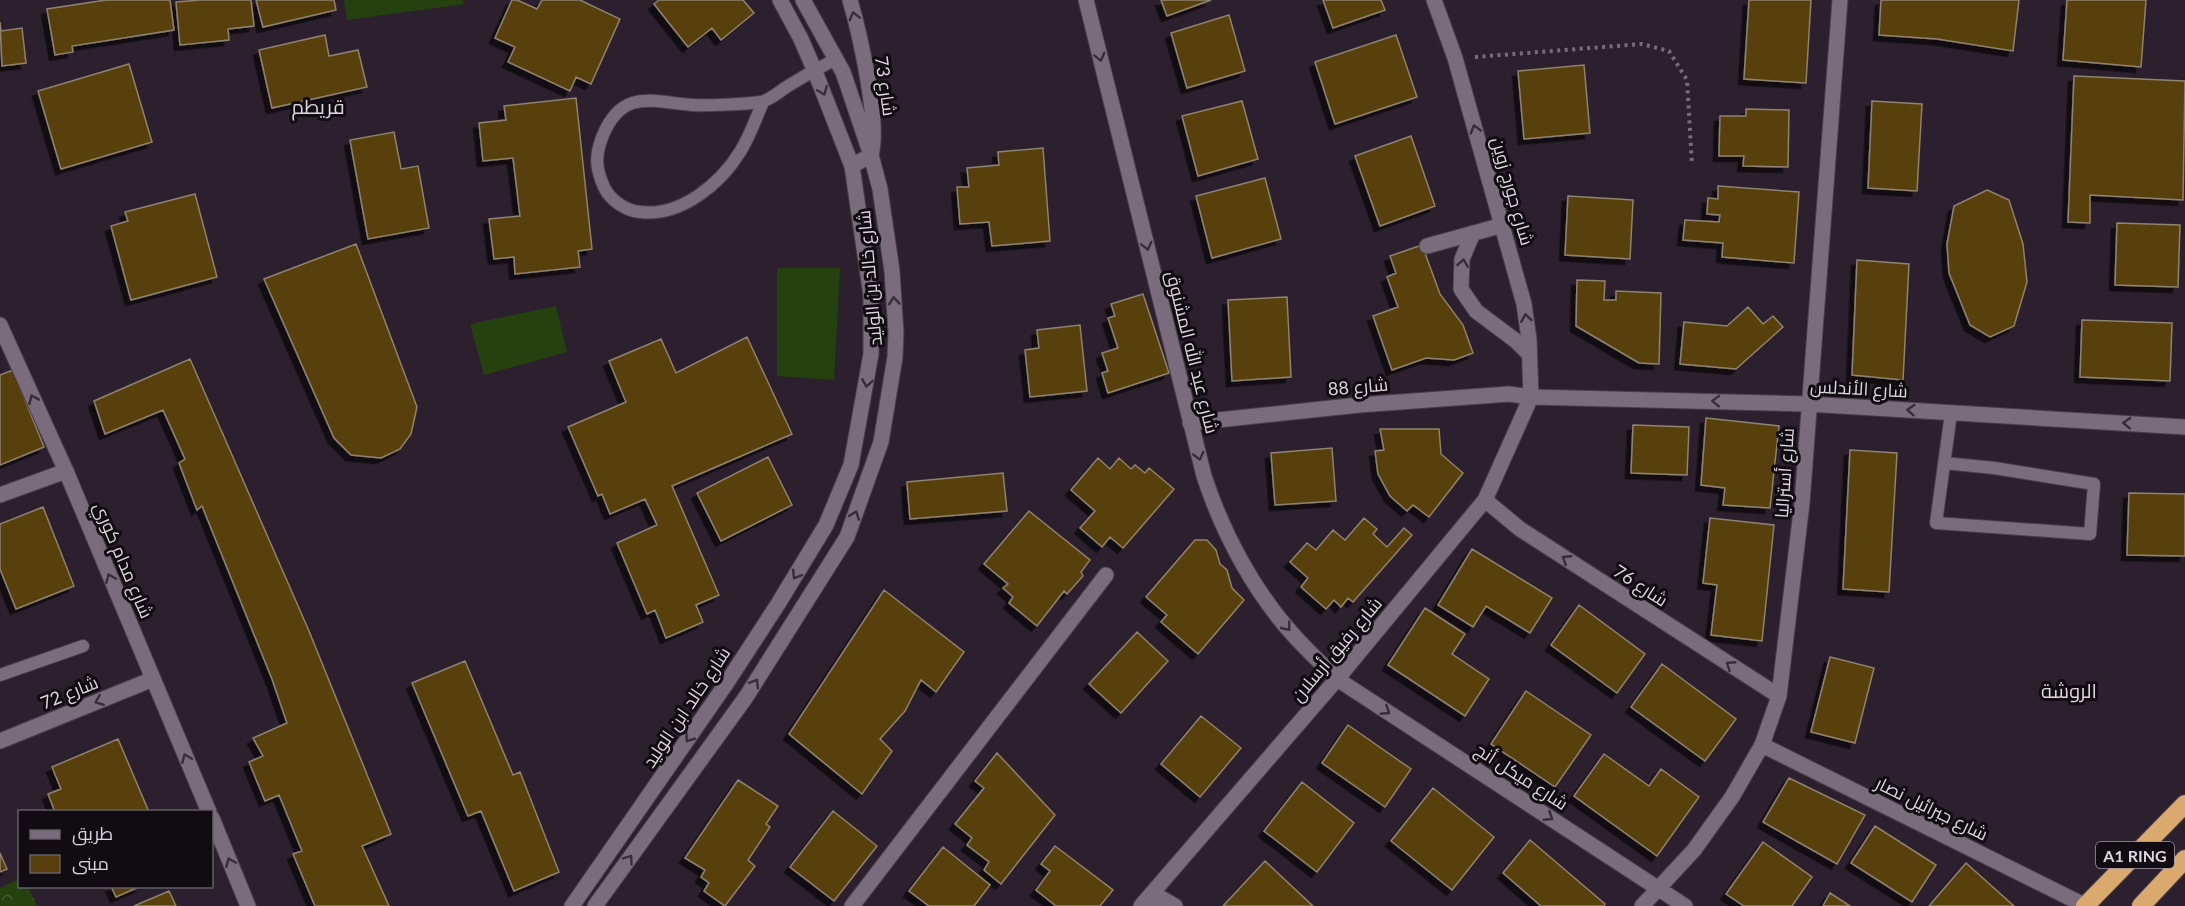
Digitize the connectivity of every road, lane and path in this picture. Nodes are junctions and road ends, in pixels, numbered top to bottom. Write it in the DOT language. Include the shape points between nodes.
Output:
graph roads {
  1 [pos="780,0"];
  2 [pos="802,0"];
  3 [pos="850,0"];
  4 [pos="1086,0"];
  5 [pos="1434,0"];
  6 [pos="1840,0"];
  7 [pos="1455,58"];
  8 [pos="836,59"];
  9 [pos="814,69"];
  10 [pos="763,102"];
  11 [pos="871,155"];
  12 [pos="1692,165"];
  13 [pos="852,166"];
  14 [pos="1503,225"];
  15 [pos="1473,233"];
  16 [pos="1427,246"];
  17 [pos="0,325"];
  18 [pos="1529,354"];
  19 [pos="1531,397"];
  20 [pos="1808,405"];
  21 [pos="1951,413"];
  22 [pos="1190,423"];
  23 [pos="2185,427"];
  24 [pos="1944,463"];
  25 [pos="66,471"];
  26 [pos="0,495"];
  27 [pos="1485,500"];
  28 [pos="826,525"];
  29 [pos="1106,575"];
  30 [pos="83,646"];
  31 [pos="0,675"];
  32 [pos="1337,679"];
  33 [pos="153,680"];
  34 [pos="1779,696"];
  35 [pos="0,741"];
  36 [pos="1762,745"];
  37 [pos="2185,804"];
  38 [pos="208,810"];
  39 [pos="213,820"];
  40 [pos="2185,860"];
  41 [pos="1658,888"];
  42 [pos="1143,903"];
  43 [pos="248,906"];
  44 [pos="572,906"];
  45 [pos="595,906"];
  46 [pos="852,906"];
  47 [pos="1175,906"];
  48 [pos="1642,906"];
  49 [pos="1685,906"];
  50 [pos="2086,906"];
  51 [pos="2141,906"];
  1 -- 9 [label="street, شارع خالد بن الوليد"];
  2 -- 8 [label="street, شارع خالد بن الوليد"];
  11 -- 3 [label="street, شارع 73, one-way" via="871,104"];
  4 -- 22 [label="street, شارع عبد الله المشنوق, one-way"];
  5 -- 7 [label="street, شارع جورج زوين"];
  6 -- 20 [label="street, شارع أستراليا"];
  7 -- 12 [label="path" via="1642,44 1669,51 1687,80"];
  14 -- 7 [label="street, شارع جورج زوين, one-way"];
  8 -- 9 [label="lane"];
  8 -- 11 [label="street, شارع خالد بن الوليد"];
  9 -- 10 [label="lane"];
  9 -- 13 [label="street, شارع خالد بن الوليد, one-way"];
  10 -- 10 [label="lane" via="694,105 647,99 626,106 610,120 597,150 598,171 606,190 621,206 638,212 656,213 698,196 729,169"];
  11 -- 13 [label="street"];
  45 -- 11 [label="street, شارع خالد بن الوليد, one-way" via="746,697 847,537 881,442 896,333 884,212"];
  13 -- 28 [label="street, شارع خالد بن الوليد, one-way" via="871,296 872,354 851,465"];
  14 -- 15 [label="street"];
  18 -- 14 [label="street, شارع جورج زوين, one-way" via="1524,303"];
  15 -- 16 [label="street"];
  18 -- 15 [label="street, one-way" via="1476,311 1461,290 1462,259"];
  25 -- 17 [label="street, شارع مدام كوري, one-way"];
  18 -- 19 [label="street, شارع جورج زوين"];
  20 -- 19 [label="street, شارع الأندلس, one-way"];
  19 -- 22 [label="street, شارع 88" via="1468,396"];
  19 -- 27 [label="street, شارع رفيق أرسلان"];
  21 -- 20 [label="street, شارع الأندلس, one-way"];
  20 -- 34 [label="street, شارع أستراليا" via="1802,503"];
  23 -- 21 [label="street, شارع الأندلس, one-way"];
  21 -- 24 [label="lane"];
  22 -- 32 [label="street, شارع عبد الله المشنوق, one-way" via="1215,509 1251,577 1296,638"];
  24 -- 24 [label="lane" via="1936,523 2090,534 2094,484"];
  25 -- 26 [label="street"];
  33 -- 25 [label="street, شارع مدام كوري, one-way"];
  27 -- 32 [label="street, شارع رفيق أرسلان"];
  34 -- 27 [label="street, شارع 76, one-way" via="1520,529"];
  28 -- 44 [label="street, شارع خالد ابن الوليد, one-way" via="726,684"];
  29 -- 46 [label="street"];
  30 -- 31 [label="lane"];
  32 -- 41 [label="street, شارع ميكل أنج, one-way"];
  32 -- 42 [label="street, شارع رفيق أرسلان"];
  33 -- 35 [label="street, شارع 72, one-way"];
  38 -- 33 [label="street, شارع مدام كوري, one-way"];
  34 -- 36 [label="street, شارع أستراليا"];
  36 -- 41 [label="street, شارع أستراليا" via="1709,831"];
  36 -- 50 [label="street, شارع جبرائيل نصار"];
  37 -- 50 [label="highway, A1 RING"];
  43 -- 39 [label="street, one-way"];
  40 -- 51 [label="highway, A1 RING"];
  41 -- 48 [label="street, شارع أستراليا"];
  41 -- 49 [label="street, شارع ميكل أنج"];
  42 -- 47 [label="street" via="1161,898"];
}
